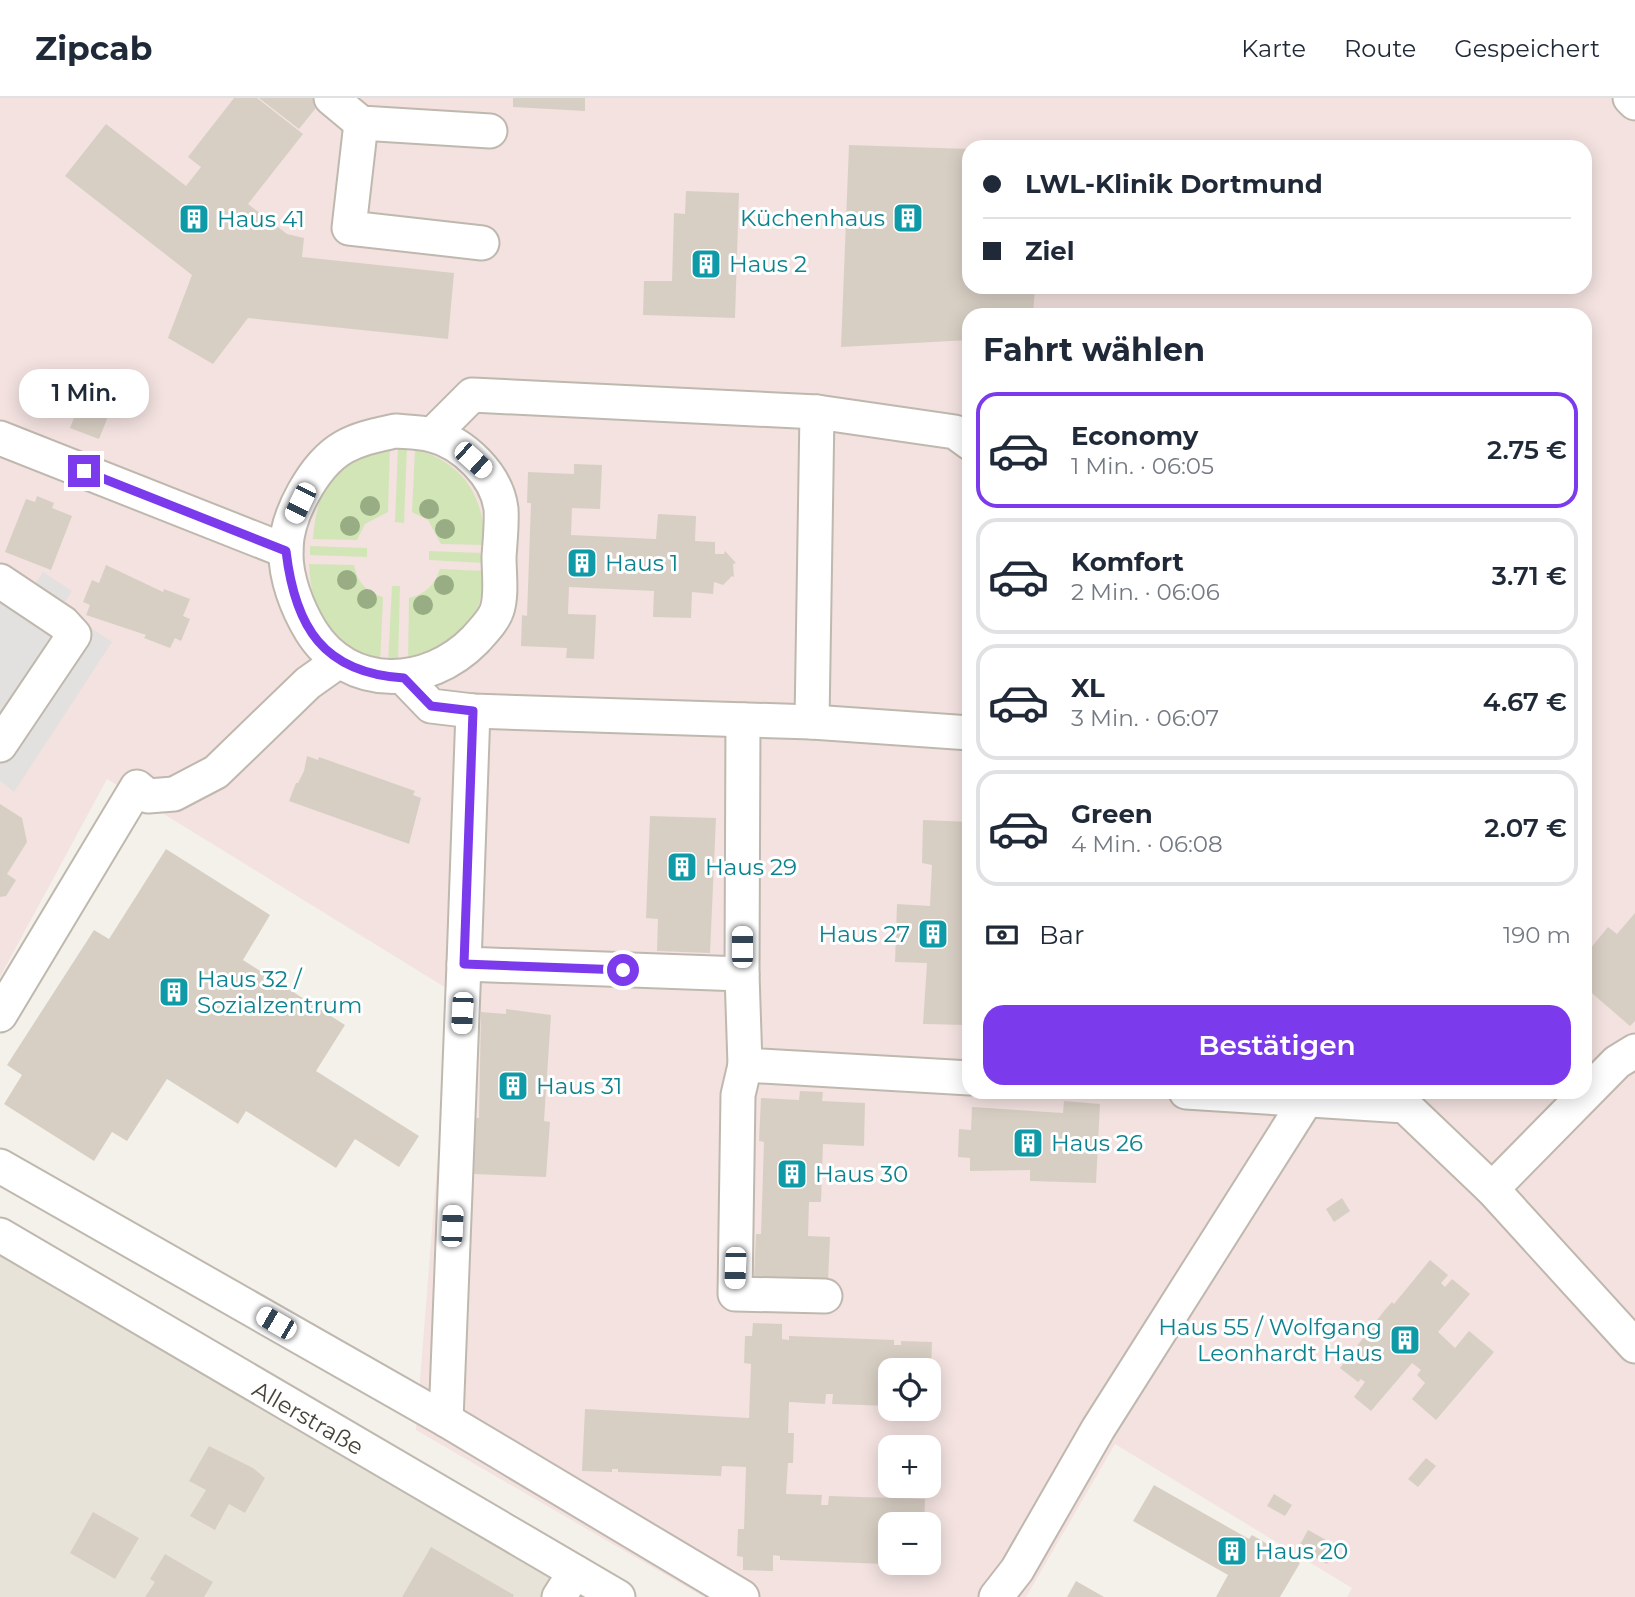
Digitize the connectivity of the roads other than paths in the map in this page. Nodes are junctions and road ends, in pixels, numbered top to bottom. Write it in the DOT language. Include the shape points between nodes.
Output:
graph roads {
  1 [pos="331,98"];
  2 [pos="1630,98"];
  3 [pos="1635,103"];
  4 [pos="361,123"];
  5 [pos="490,131"];
  6 [pos="482,243"];
  7 [pos="817,412"];
  8 [pos="432,435"];
  9 [pos="0,438"];
  10 [pos="962,438"];
  11 [pos="286,551"];
  12 [pos="0,581"];
  13 [pos="339,661"];
  14 [pos="404,678"];
  15 [pos="473,711"];
  16 [pos="743,720"];
  17 [pos="811,722"];
  18 [pos="962,733"];
  19 [pos="0,745"];
  20 [pos="464,964"];
  21 [pos="742,974"];
  22 [pos="0,1015"];
  23 [pos="1629,1057"];
  24 [pos="745,1065"];
  25 [pos="962,1078"];
  26 [pos="1592,1093"];
  27 [pos="1307,1099"];
  28 [pos="1411,1099"];
  29 [pos="1586,1099"];
  30 [pos="0,1166"];
  31 [pos="1493,1189"];
  32 [pos="0,1235"];
  33 [pos="825,1296"];
  34 [pos="1635,1346"];
  35 [pos="446,1420"];
  36 [pos="567,1585"];
  37 [pos="618,1597"];
  38 [pos="742,1597"];
  39 [pos="996,1597"];
  1 -- 4 [label="street"];
  2 -- 3 [label="street"];
  4 -- 5 [label="street"];
  4 -- 6 [label="street" via="349,228"];
  7 -- 8 [label="street" via="472,395"];
  7 -- 10 [label="street" via="954,432"];
  7 -- 17 [label="street"];
  8 -- 11 [label="street" via="395,431 364,437 342,448 322,464 307,489"];
  8 -- 14 [label="street" via="460,448 485,471 501,507 497,610 462,653 437,668"];
  9 -- 11 [label="street"];
  11 -- 13 [label="street" via="302,616 322,648"];
  12 -- 19 [label="street" via="74,635"];
  13 -- 14 [label="street"];
  13 -- 22 [label="street" via="307,683 235,755 195,785 148,796 137,788"];
  14 -- 15 [label="street" via="431,706"];
  15 -- 16 [label="street"];
  15 -- 20 [label="street"];
  16 -- 17 [label="street"];
  16 -- 21 [label="street"];
  17 -- 18 [label="street"];
  20 -- 21 [label="street"];
  20 -- 35 [label="street"];
  21 -- 24 [label="street"];
  23 -- 26 [label="street"];
  24 -- 25 [label="street"];
  24 -- 33 [label="street" via="738,1095 734,1294"];
  27 -- 28 [label="street"];
  27 -- 39 [label="street" via="1098,1429 1017,1570"];
  28 -- 31 [label="street"];
  29 -- 31 [label="street"];
  30 -- 35 [label="street"];
  31 -- 34 [label="street"];
  32 -- 36 [label="street, Allerstraße"];
  35 -- 38 [label="street"];
  36 -- 37 [label="street, Allerstraße"];
}
